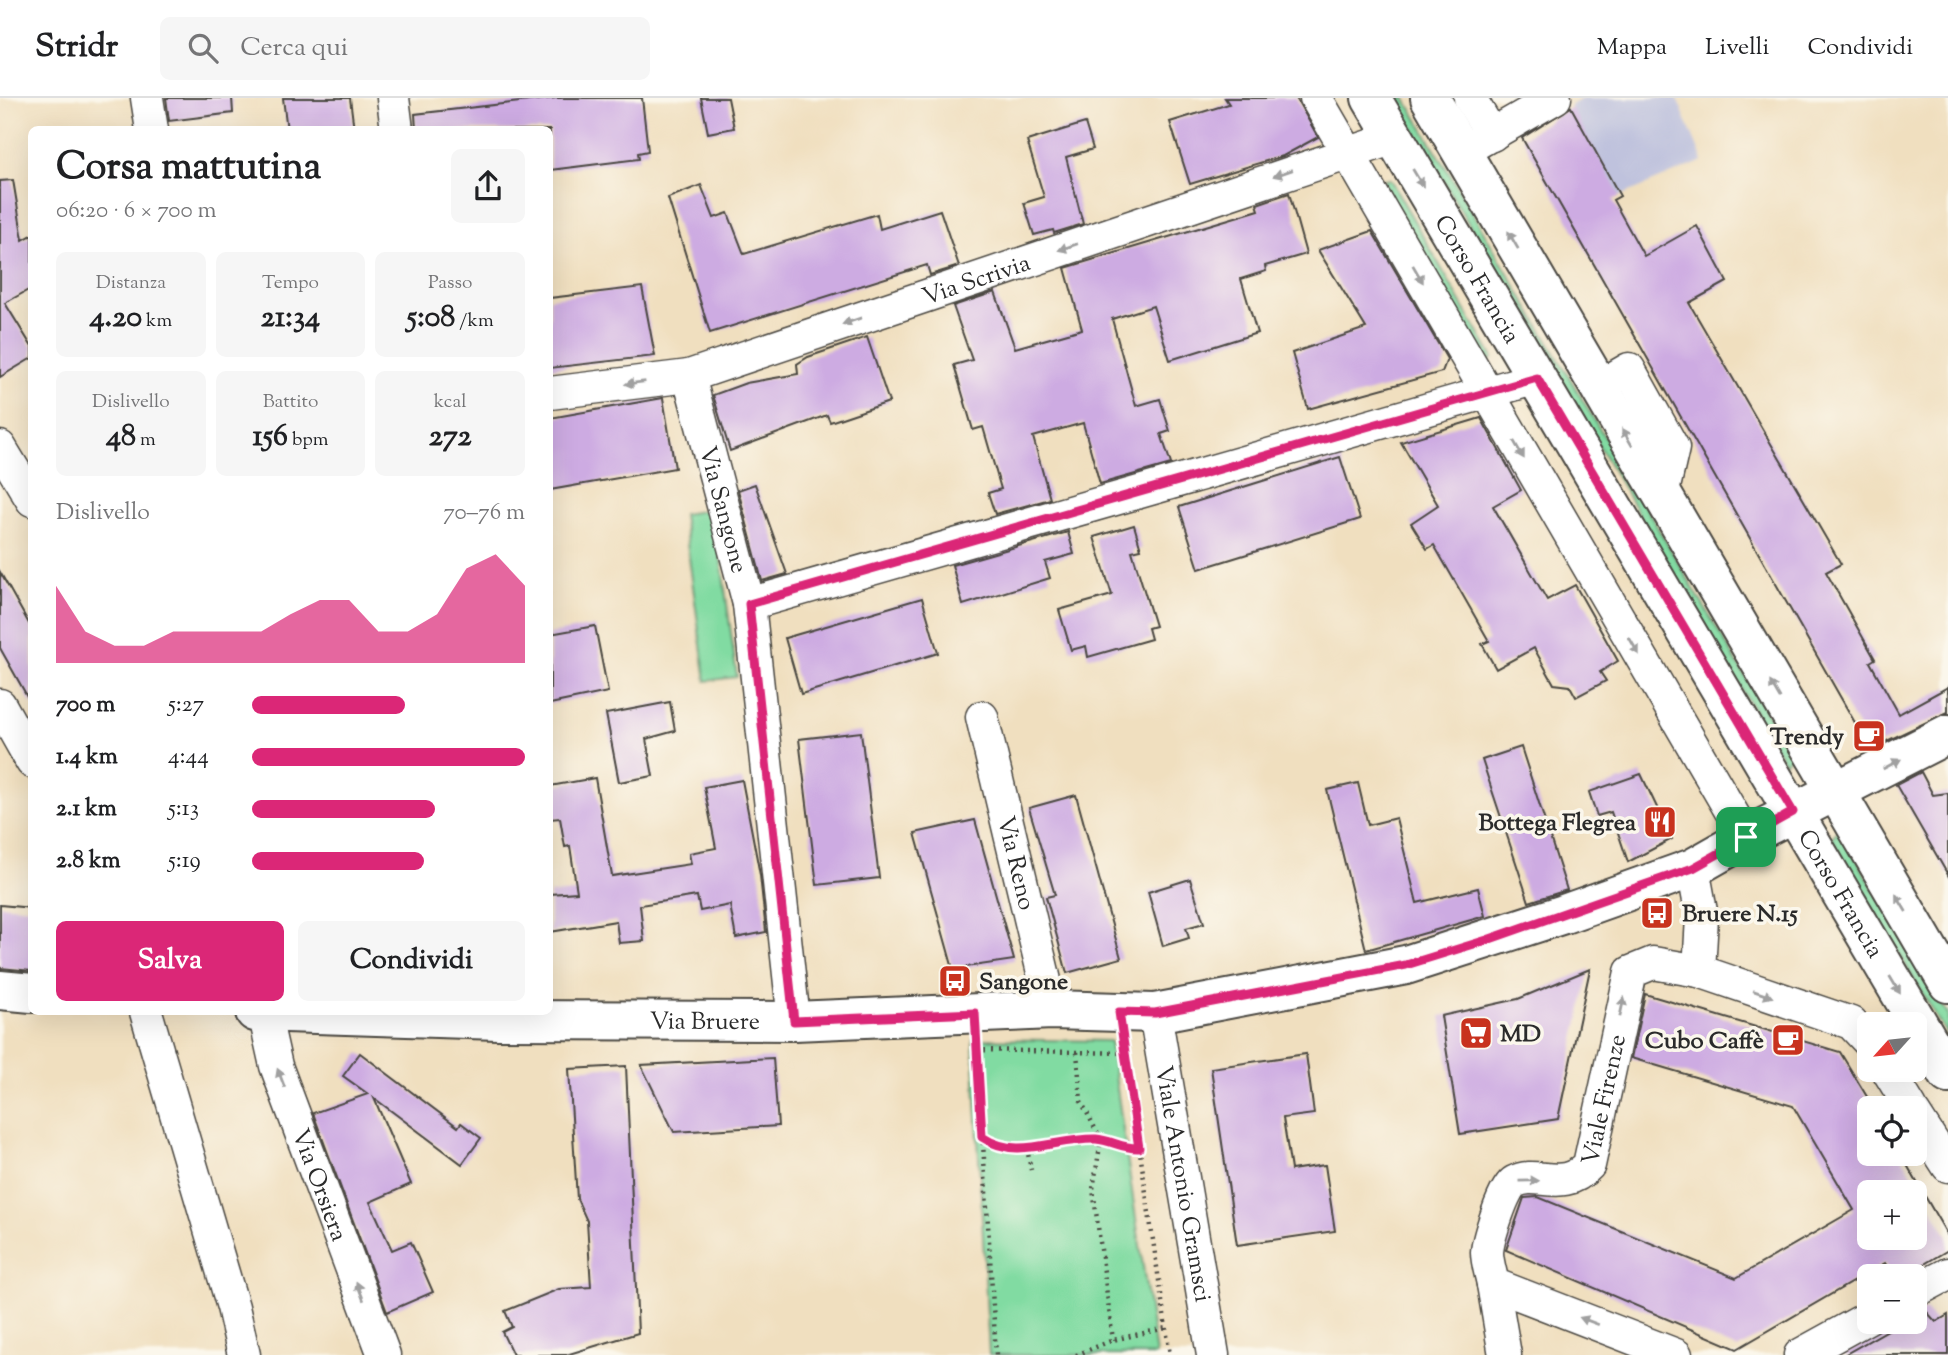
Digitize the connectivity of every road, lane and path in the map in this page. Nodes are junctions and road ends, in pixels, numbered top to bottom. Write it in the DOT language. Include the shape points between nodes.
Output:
graph roads {
  1 [pos="147,98"];
  2 [pos="393,98"];
  3 [pos="1316,98"];
  4 [pos="1371,98"];
  5 [pos="1430,98"];
  6 [pos="1470,98"];
  7 [pos="1555,98"];
  8 [pos="151,126"];
  9 [pos="396,126"];
  10 [pos="1394,138"];
  11 [pos="1477,144"];
  12 [pos="1348,152"];
  13 [pos="689,376"];
  14 [pos="1537,378"];
  15 [pos="1485,391"];
  16 [pos="553,393"];
  17 [pos="0,447"];
  18 [pos="28,493"];
  19 [pos="749,604"];
  20 [pos="0,705"];
  21 [pos="982,717"];
  22 [pos="1948,734"];
  23 [pos="28,755"];
  24 [pos="1834,792"];
  25 [pos="1793,812"];
  26 [pos="1746,837"];
  27 [pos="1693,868"];
  28 [pos="1699,971"];
  29 [pos="1948,983"];
  30 [pos="0,990"];
  31 [pos="28,993"];
  32 [pos="1052,1010"];
  33 [pos="975,1013"];
  34 [pos="1137,1013"];
  35 [pos="147,1015"];
  36 [pos="265,1015"];
  37 [pos="439,1015"];
  38 [pos="497,1016"];
  39 [pos="794,1021"];
  40 [pos="1857,1029"];
  41 [pos="977,1050"];
  42 [pos="1077,1052"];
  43 [pos="1125,1053"];
  44 [pos="1948,1074"];
  45 [pos="1927,1133"];
  46 [pos="982,1137"];
  47 [pos="1101,1140"];
  48 [pos="1027,1148"];
  49 [pos="1139,1148"];
  50 [pos="1948,1166"];
  51 [pos="1031,1170"];
  52 [pos="1948,1274"];
  53 [pos="1493,1284"];
  54 [pos="1927,1285"];
  55 [pos="1857,1324"];
  56 [pos="1166,1328"];
  57 [pos="1113,1340"];
  58 [pos="244,1355"];
  59 [pos="384,1355"];
  60 [pos="996,1355"];
  61 [pos="1076,1355"];
  62 [pos="1170,1355"];
  63 [pos="1213,1355"];
  64 [pos="1505,1355"];
  65 [pos="1676,1355"];
  66 [pos="1800,1355"];
  1 -- 8 [label="street"];
  2 -- 9 [label="street"];
  3 -- 12 [label="street, Corso Francia"];
  4 -- 10 [label="main road, Corso Francia"];
  5 -- 11 [label="main road, Corso Francia"];
  6 -- 11 [label="street, Corso Francia"];
  7 -- 11 [label="street"];
  10 -- 12 [label="street, Via Scrivia"];
  10 -- 14 [label="main road, Corso Francia, one-way"];
  24 -- 11 [label="main road, Corso Francia, one-way" via="1598,387"];
  12 -- 13 [label="street, Via Scrivia, one-way"];
  12 -- 15 [label="street, Corso Francia, one-way"];
  13 -- 16 [label="street, Via Scrivia, one-way"];
  13 -- 19 [label="street, Via Sangone"];
  14 -- 15 [label="street"];
  14 -- 25 [label="main road, Corso Francia"];
  15 -- 19 [label="street"];
  15 -- 26 [label="street, Corso Francia, one-way"];
  17 -- 18 [label="street"];
  19 -- 39 [label="street, Via Sangone"];
  20 -- 23 [label="street"];
  21 -- 32 [label="street, Via Reno"];
  24 -- 22 [label="main road, Via Bruere, one-way"];
  24 -- 25 [label="main road, Via Bruere"];
  29 -- 24 [label="main road, Corso Francia, one-way"];
  25 -- 26 [label="main road, Via Bruere"];
  25 -- 44 [label="main road, Corso Francia, one-way"];
  26 -- 27 [label="main road, Via Bruere"];
  27 -- 28 [label="street" via="1702,917"];
  27 -- 34 [label="main road, Via Bruere" via="1406,965"];
  28 -- 40 [label="street, one-way" via="1851,1023"];
  53 -- 28 [label="street, Viale Firenze, one-way" via="1487,1252 1506,1188 1516,1181 1563,1180 1580,1175 1589,1165 1632,972 1653,963"];
  30 -- 31 [label="main road"];
  32 -- 33 [label="main road, Via Bruere"];
  32 -- 34 [label="main road, Via Bruere"];
  33 -- 39 [label="main road, Via Bruere"];
  33 -- 41 [label="path"];
  34 -- 43 [label="path"];
  34 -- 63 [label="street, Viale Antonio Gramsci"];
  35 -- 58 [label="street"];
  59 -- 36 [label="street, Via Orsiera, one-way" via="276,1066"];
  37 -- 38 [label="main road, Via Bruere"];
  38 -- 39 [label="main road, Via Bruere"];
  41 -- 42 [label="path"];
  41 -- 46 [label="path"];
  42 -- 43 [label="path"];
  42 -- 47 [label="path" via="1081,1101"];
  43 -- 49 [label="path"];
  45 -- 50 [label="street"];
  46 -- 48 [label="path" via="1012,1150"];
  46 -- 60 [label="path"];
  47 -- 48 [label="path"];
  47 -- 49 [label="path"];
  47 -- 57 [label="path" via="1093,1189"];
  48 -- 51 [label="path"];
  49 -- 56 [label="path"];
  52 -- 54 [label="street"];
  53 -- 64 [label="street, Viale Firenze"];
  65 -- 53 [label="street, one-way"];
  55 -- 66 [label="street"];
  56 -- 57 [label="path"];
  56 -- 62 [label="path"];
  57 -- 61 [label="path"];
}
